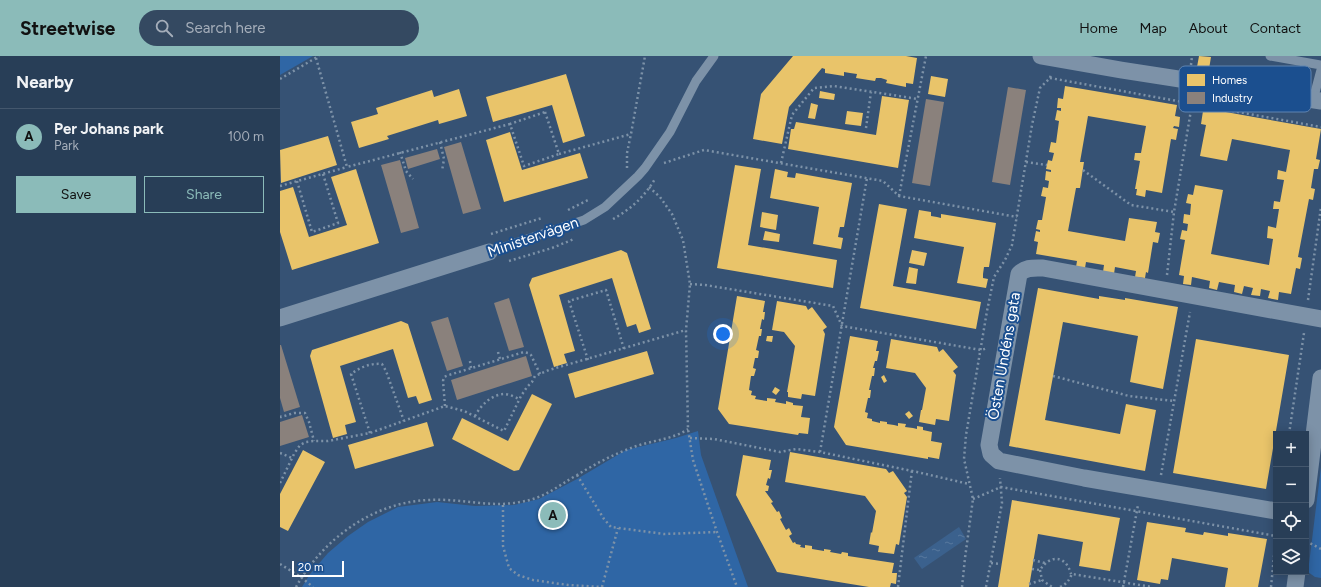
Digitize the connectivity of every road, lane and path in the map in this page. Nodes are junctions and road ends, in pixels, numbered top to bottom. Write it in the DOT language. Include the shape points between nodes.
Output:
graph roads {
  1 [pos="645,56"];
  2 [pos="714,56"];
  3 [pos="926,56"];
  4 [pos="1041,56"];
  5 [pos="1192,56"];
  6 [pos="1270,56"];
  7 [pos="317,57"];
  8 [pos="1321,65"];
  9 [pos="1191,66"];
  10 [pos="1321,70"];
  11 [pos="1050,78"];
  12 [pos="280,79"];
  13 [pos="1179,79"];
  14 [pos="871,92"];
  15 [pos="918,99"];
  16 [pos="1317,101"];
  17 [pos="1179,102"];
  18 [pos="1191,112"];
  19 [pos="1237,112"];
  20 [pos="510,124"];
  21 [pos="1321,127"];
  22 [pos="866,128"];
  23 [pos="632,134"];
  24 [pos="440,142"];
  25 [pos="400,152"];
  26 [pos="559,154"];
  27 [pos="1026,162"];
  28 [pos="664,163"];
  29 [pos="781,164"];
  30 [pos="1047,165"];
  31 [pos="347,168"];
  32 [pos="627,168"];
  33 [pos="1083,170"];
  34 [pos="442,171"];
  35 [pos="624,172"];
  36 [pos="323,174"];
  37 [pos="638,176"];
  38 [pos="867,178"];
  39 [pos="412,179"];
  40 [pos="297,181"];
  41 [pos="280,186"];
  42 [pos="899,196"];
  43 [pos="593,197"];
  44 [pos="566,211"];
  45 [pos="1174,212"];
  46 [pos="1017,217"];
  47 [pos="544,218"];
  48 [pos="486,244"];
  49 [pos="690,284"];
  50 [pos="1166,291"];
  51 [pos="1192,296"];
  52 [pos="280,318"];
  53 [pos="1321,319"];
  54 [pos="842,326"];
  55 [pos="686,330"];
  56 [pos="1006,344"];
  57 [pos="624,349"];
  58 [pos="498,352"];
  59 [pos="500,360"];
  60 [pos="588,360"];
  61 [pos="470,361"];
  62 [pos="471,368"];
  63 [pos="540,374"];
  64 [pos="1053,376"];
  65 [pos="1321,378"];
  66 [pos="519,400"];
  67 [pos="1174,402"];
  68 [pos="445,406"];
  69 [pos="280,416"];
  70 [pos="475,416"];
  71 [pos="404,421"];
  72 [pos="688,429"];
  73 [pos="370,433"];
  74 [pos="690,438"];
  75 [pos="314,441"];
  76 [pos="820,452"];
  77 [pos="280,453"];
  78 [pos="292,458"];
  79 [pos="912,470"];
  80 [pos="577,475"];
  81 [pos="1309,476"];
  82 [pos="280,483"];
  83 [pos="969,484"];
  84 [pos="1001,487"];
  85 [pos="1141,488"];
  86 [pos="1158,491"];
  87 [pos="973,499"];
  88 [pos="504,505"];
  89 [pos="1273,510"];
  90 [pos="1136,511"];
  91 [pos="618,528"];
  92 [pos="717,532"];
  93 [pos="1273,535"];
  94 [pos="1276,539"];
  95 [pos="1309,542"];
  96 [pos="1321,548"];
  97 [pos="1033,560"];
  98 [pos="990,563"];
  99 [pos="1045,563"];
  100 [pos="280,564"];
  101 [pos="1002,564"];
  102 [pos="1032,569"];
  103 [pos="1040,570"];
  104 [pos="1072,574"];
  105 [pos="1297,575"];
  106 [pos="301,577"];
  107 [pos="1042,580"];
  108 [pos="1124,582"];
  109 [pos="1029,584"];
  110 [pos="296,587"];
  111 [pos="313,587"];
  112 [pos="602,587"];
  113 [pos="737,587"];
  114 [pos="898,587"];
  115 [pos="986,587"];
  116 [pos="1052,587"];
  117 [pos="1060,587"];
  118 [pos="1123,587"];
  119 [pos="1152,587"];
  120 [pos="1271,587"];
  121 [pos="1295,587"];
  1 -- 23 [label="path"];
  2 -- 37 [label="lane, Ministervägen" via="696,81 670,132"];
  3 -- 15 [label="path"];
  4 -- 13 [label="street"];
  5 -- 9 [label="path"];
  6 -- 8 [label="lane"];
  7 -- 12 [label="path"];
  7 -- 31 [label="path"];
  10 -- 16 [label="lane"];
  11 -- 17 [label="path"];
  14 -- 15 [label="path"];
  14 -- 22 [label="path"];
  14 -- 29 [label="path" via="834,86 814,88 792,115"];
  15 -- 42 [label="path"];
  18 -- 45 [label="path"];
  19 -- 21 [label="path"];
  20 -- 24 [label="path"];
  20 -- 26 [label="path" via="545,112"];
  20 -- 26 [label="path" via="524,166"];
  23 -- 26 [label="path"];
  23 -- 32 [label="path" via="627,153"];
  24 -- 25 [label="path"];
  24 -- 34 [label="path" via="444,159"];
  25 -- 31 [label="path"];
  25 -- 39 [label="path" via="406,171"];
  27 -- 30 [label="path"];
  28 -- 29 [label="path" via="704,150"];
  29 -- 38 [label="path"];
  31 -- 36 [label="path"];
  32 -- 35 [label="path"];
  32 -- 37 [label="path"];
  33 -- 45 [label="path" via="1131,205"];
  36 -- 40 [label="path"];
  36 -- 40 [label="path" via="338,223 312,232"];
  37 -- 48 [label="lane, Ministervägen" via="605,207 584,220"];
  37 -- 49 [label="path" via="660,197 672,214 683,240"];
  38 -- 42 [label="path" via="884,181"];
  38 -- 54 [label="path"];
  40 -- 41 [label="path"];
  42 -- 46 [label="path"];
  43 -- 44 [label="path"];
  45 -- 50 [label="path"];
  47 -- 48 [label="path"];
  48 -- 52 [label="street, Ministervägen"];
  49 -- 54 [label="path" via="833,306"];
  49 -- 55 [label="path"];
  50 -- 51 [label="street, Östen Undéns gata"];
  50 -- 56 [label="street, Östen Undéns gata" via="1042,268 1028,268 1019,274"];
  51 -- 53 [label="street, Östen Undéns gata"];
  51 -- 67 [label="path"];
  54 -- 56 [label="path" via="980,350"];
  54 -- 76 [label="path"];
  55 -- 57 [label="path"];
  55 -- 72 [label="path"];
  56 -- 85 [label="street, Östen Undéns gata" via="989,445 991,454 999,461"];
  57 -- 60 [label="path"];
  57 -- 60 [label="path" via="606,290 570,301"];
  58 -- 59 [label="path"];
  59 -- 62 [label="path"];
  59 -- 63 [label="path" via="528,353"];
  60 -- 63 [label="path"];
  61 -- 62 [label="path"];
  62 -- 68 [label="path" via="444,377"];
  63 -- 66 [label="path" via="535,376"];
  64 -- 67 [label="path" via="1129,396"];
  65 -- 81 [label="street"];
  66 -- 70 [label="path" via="505,394 492,398 485,402"];
  66 -- 70 [label="path" via="504,431"];
  67 -- 86 [label="path"];
  68 -- 70 [label="path"];
  68 -- 71 [label="path"];
  69 -- 75 [label="path" via="305,413 310,422"];
  71 -- 73 [label="path"];
  71 -- 73 [label="path" via="386,371 382,364 372,364 351,374"];
  72 -- 74 [label="path"];
  72 -- 80 [label="path" via="681,434 618,453"];
  73 -- 75 [label="path"];
  74 -- 76 [label="path" via="780,452 796,449"];
  74 -- 92 [label="path" via="693,460"];
  75 -- 78 [label="path" via="300,445"];
  76 -- 79 [label="path"];
  77 -- 78 [label="path"];
  78 -- 82 [label="path"];
  79 -- 83 [label="path"];
  79 -- 114 [label="path"];
  80 -- 88 [label="path" via="539,498"];
  80 -- 91 [label="path" via="604,520 612,527"];
  84 -- 87 [label="path"];
  84 -- 90 [label="path"];
  84 -- 98 [label="path" via="1002,503"];
  85 -- 86 [label="street, Östen Undéns gata"];
  85 -- 90 [label="path"];
  86 -- 89 [label="street, Östen Undéns gata"];
  88 -- 106 [label="path" via="429,500 389,507 369,516 330,542"];
  88 -- 112 [label="path" via="502,546 509,568 518,575 533,580"];
  90 -- 93 [label="path"];
  90 -- 108 [label="path"];
  91 -- 92 [label="path" via="664,534"];
  91 -- 112 [label="path"];
  92 -- 113 [label="path"];
  94 -- 120 [label="path"];
  95 -- 96 [label="path"];
  97 -- 99 [label="path"];
  98 -- 101 [label="path"];
  98 -- 115 [label="path"];
  99 -- 103 [label="path"];
  99 -- 104 [label="path" via="1051,559 1059,559 1066,563"];
  100 -- 106 [label="path"];
  102 -- 103 [label="path"];
  103 -- 107 [label="path"];
  104 -- 108 [label="path"];
  104 -- 117 [label="path" via="1069,581"];
  105 -- 121 [label="street"];
  106 -- 110 [label="path"];
  106 -- 111 [label="path"];
  107 -- 109 [label="path"];
  107 -- 116 [label="path"];
  108 -- 118 [label="path"];
  108 -- 119 [label="path"];
}
